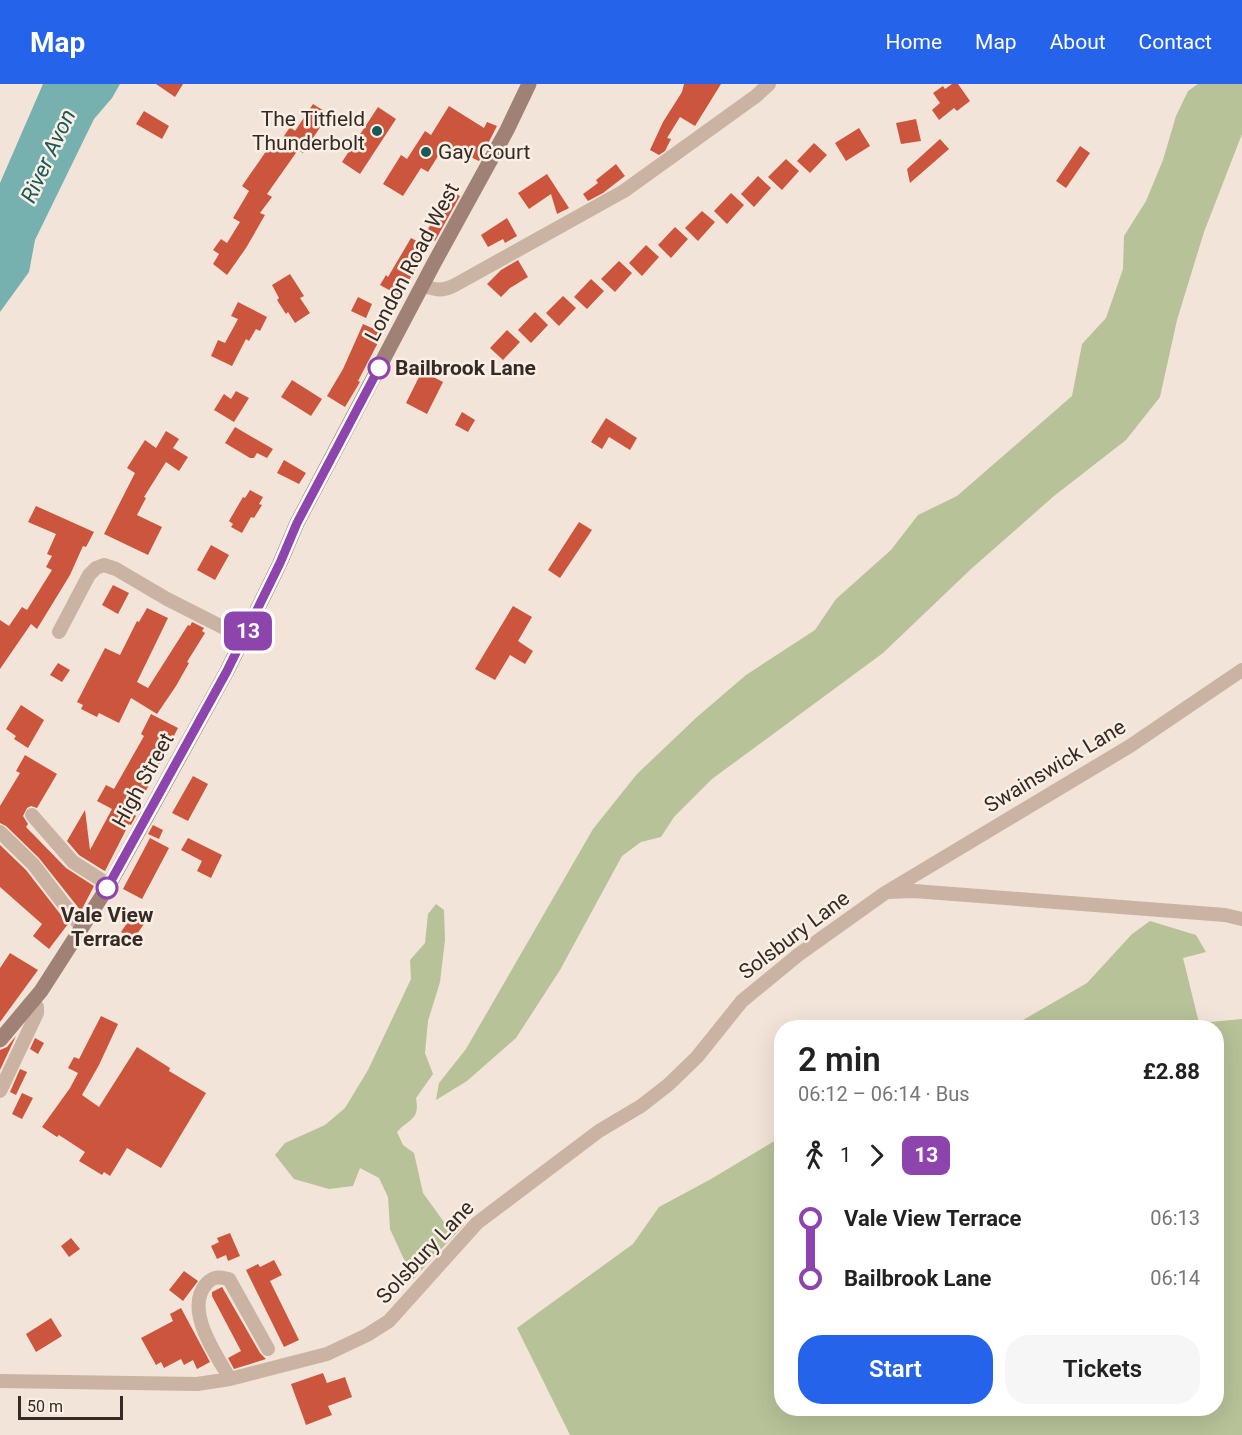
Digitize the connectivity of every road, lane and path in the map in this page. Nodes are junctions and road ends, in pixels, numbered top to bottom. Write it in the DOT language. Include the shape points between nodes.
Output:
graph roads {
  1 [pos="529,84"];
  2 [pos="769,84"];
  3 [pos="423,285"];
  4 [pos="297,523"];
  5 [pos="59,633"];
  6 [pos="244,638"];
  7 [pos="1242,670"];
  8 [pos="32,815"];
  9 [pos="0,832"];
  10 [pos="109,885"];
  11 [pos="885,892"];
  12 [pos="1242,919"];
  13 [pos="82,928"];
  14 [pos="32,1004"];
  15 [pos="0,1040"];
  16 [pos="0,1091"];
  17 [pos="268,1349"];
  18 [pos="230,1379"];
  19 [pos="0,1382"];
  1 -- 3 [label="street, London Road West"];
  2 -- 3 [label="street" via="624,192 445,290"];
  3 -- 4 [label="street, London Road West"];
  4 -- 6 [label="street, High Street"];
  5 -- 6 [label="street" via="89,575 104,565"];
  6 -- 10 [label="street, High Street"];
  7 -- 11 [label="street, Swainswick Lane" via="1130,746"];
  8 -- 10 [label="street" via="73,862"];
  9 -- 13 [label="street" via="33,864"];
  10 -- 13 [label="street, High Street"];
  11 -- 12 [label="street" via="914,891"];
  11 -- 18 [label="street, Solsbury Lane" via="742,1001 697,1058 668,1085 599,1131 477,1223 389,1321 327,1354"];
  13 -- 14 [label="street, High Street"];
  14 -- 15 [label="street, High Street"];
  14 -- 16 [label="street" via="37,1012"];
  17 -- 18 [label="street" via="228,1279 211,1279 197,1302 200,1319"];
  18 -- 19 [label="street, Solsbury Lane" via="197,1384"];
}
